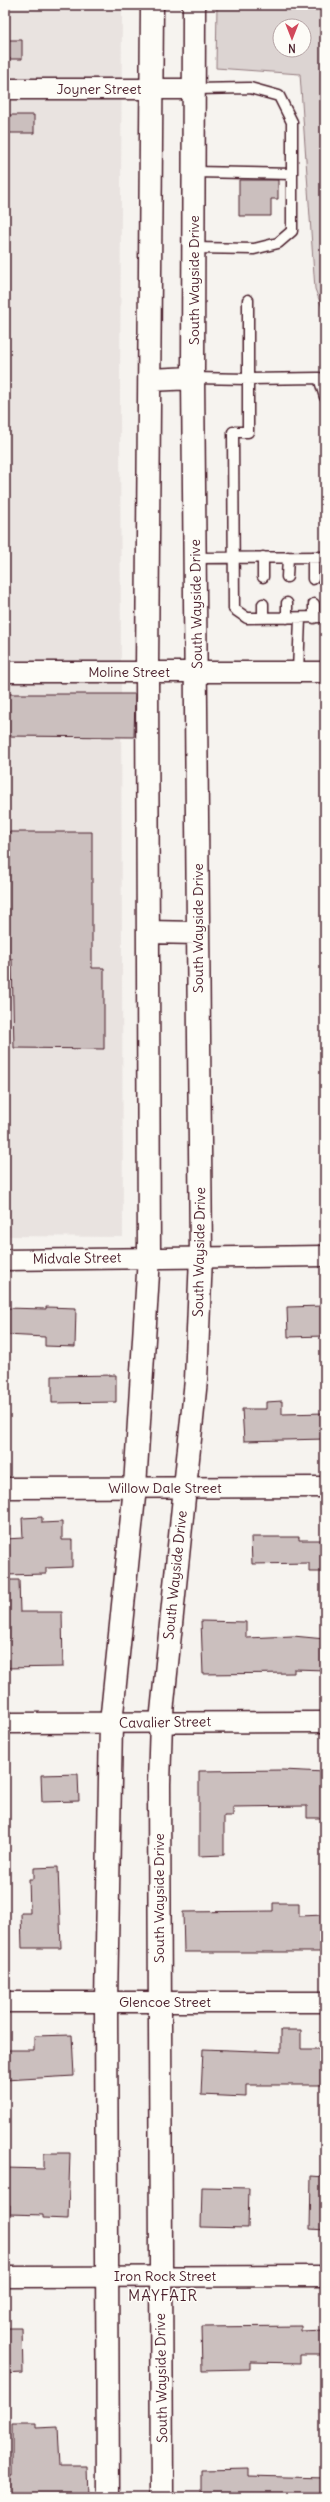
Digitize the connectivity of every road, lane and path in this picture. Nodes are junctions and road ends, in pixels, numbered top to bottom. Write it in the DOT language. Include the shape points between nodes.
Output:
graph roads {
  1 [pos="152,5"];
  2 [pos="194,5"];
  3 [pos="5,89"];
  4 [pos="152,89"];
  5 [pos="194,89"];
  6 [pos="194,172"];
  7 [pos="292,174"];
  8 [pos="194,248"];
  9 [pos="248,300"];
  10 [pos="193,378"];
  11 [pos="248,378"];
  12 [pos="150,380"];
  13 [pos="325,397"];
  14 [pos="263,557"];
  15 [pos="288,557"];
  16 [pos="314,557"];
  17 [pos="325,557"];
  18 [pos="195,558"];
  19 [pos="234,558"];
  20 [pos="263,577"];
  21 [pos="287,577"];
  22 [pos="314,579"];
  23 [pos="287,603"];
  24 [pos="263,604"];
  25 [pos="314,604"];
  26 [pos="325,617"];
  27 [pos="263,618"];
  28 [pos="287,618"];
  29 [pos="300,618"];
  30 [pos="314,618"];
  31 [pos="5,672"];
  32 [pos="147,672"];
  33 [pos="196,672"];
  34 [pos="298,672"];
  35 [pos="325,672"];
  36 [pos="148,932"];
  37 [pos="198,934"];
  38 [pos="201,1256"];
  39 [pos="325,1256"];
  40 [pos="149,1257"];
  41 [pos="5,1260"];
  42 [pos="135,1487"];
  43 [pos="184,1487"];
  44 [pos="325,1487"];
  45 [pos="5,1488"];
  46 [pos="161,1722"];
  47 [pos="325,1722"];
  48 [pos="5,1723"];
  49 [pos="111,1723"];
  50 [pos="5,2002"];
  51 [pos="106,2002"];
  52 [pos="325,2002"];
  53 [pos="159,2003"];
  54 [pos="160,2276"];
  55 [pos="325,2276"];
  56 [pos="5,2277"];
  57 [pos="106,2277"];
  58 [pos="108,2497"];
  59 [pos="162,2497"];
  1 -- 4 [label="main road"];
  2 -- 5 [label="main road, South Wayside Drive"];
  3 -- 4 [label="street, Joyner Street"];
  4 -- 5 [label="street, Joyner Street"];
  4 -- 12 [label="main road"];
  5 -- 6 [label="main road, South Wayside Drive"];
  5 -- 7 [label="lane" via="250,88 279,96 292,122"];
  6 -- 7 [label="lane"];
  6 -- 8 [label="main road, South Wayside Drive"];
  7 -- 8 [label="lane" via="292,231 278,243 254,249"];
  8 -- 10 [label="main road, South Wayside Drive"];
  9 -- 11 [label="lane"];
  10 -- 11 [label="lane"];
  10 -- 12 [label="main road"];
  10 -- 18 [label="main road, South Wayside Drive"];
  11 -- 13 [label="lane" via="320,378"];
  11 -- 19 [label="lane" via="248,432 233,432"];
  12 -- 32 [label="main road"];
  14 -- 15 [label="lane"];
  14 -- 19 [label="lane"];
  14 -- 20 [label="lane"];
  15 -- 16 [label="lane"];
  15 -- 21 [label="lane"];
  16 -- 17 [label="lane"];
  16 -- 22 [label="lane"];
  18 -- 19 [label="lane"];
  18 -- 33 [label="main road, South Wayside Drive"];
  19 -- 27 [label="lane" via="234,609 247,618"];
  23 -- 28 [label="lane"];
  24 -- 27 [label="lane"];
  25 -- 30 [label="lane"];
  26 -- 30 [label="lane"];
  27 -- 28 [label="lane"];
  28 -- 29 [label="lane"];
  29 -- 30 [label="lane"];
  29 -- 34 [label="lane"];
  31 -- 32 [label="street, Moline Street"];
  32 -- 33 [label="street, Moline Street"];
  32 -- 36 [label="main road"];
  33 -- 34 [label="street, Moline Street"];
  33 -- 37 [label="main road, South Wayside Drive"];
  34 -- 35 [label="street, Moline Street"];
  36 -- 37 [label="main road"];
  36 -- 40 [label="main road"];
  37 -- 38 [label="main road, South Wayside Drive"];
  38 -- 39 [label="street, Midvale Street"];
  38 -- 40 [label="street, Midvale Street"];
  38 -- 43 [label="main road, South Wayside Drive" via="196,1380"];
  40 -- 41 [label="street, Midvale Street"];
  40 -- 42 [label="main road"];
  42 -- 43 [label="street, Willow Dale Street"];
  42 -- 45 [label="street, Willow Dale Street"];
  42 -- 49 [label="main road"];
  43 -- 44 [label="street, Willow Dale Street"];
  43 -- 46 [label="main road, South Wayside Drive"];
  46 -- 47 [label="street, Cavalier Street"];
  46 -- 49 [label="street, Cavalier Street"];
  46 -- 53 [label="main road, South Wayside Drive"];
  48 -- 49 [label="street, Cavalier Street"];
  49 -- 51 [label="main road"];
  50 -- 51 [label="street, Glencoe Street"];
  51 -- 53 [label="street, Glencoe Street"];
  51 -- 57 [label="main road"];
  52 -- 53 [label="street, Glencoe Street"];
  53 -- 54 [label="main road, South Wayside Drive"];
  54 -- 55 [label="street, Iron Rock Street"];
  54 -- 57 [label="street, Iron Rock Street"];
  54 -- 59 [label="main road, South Wayside Drive"];
  56 -- 57 [label="street, Iron Rock Street"];
  57 -- 58 [label="main road"];
}
